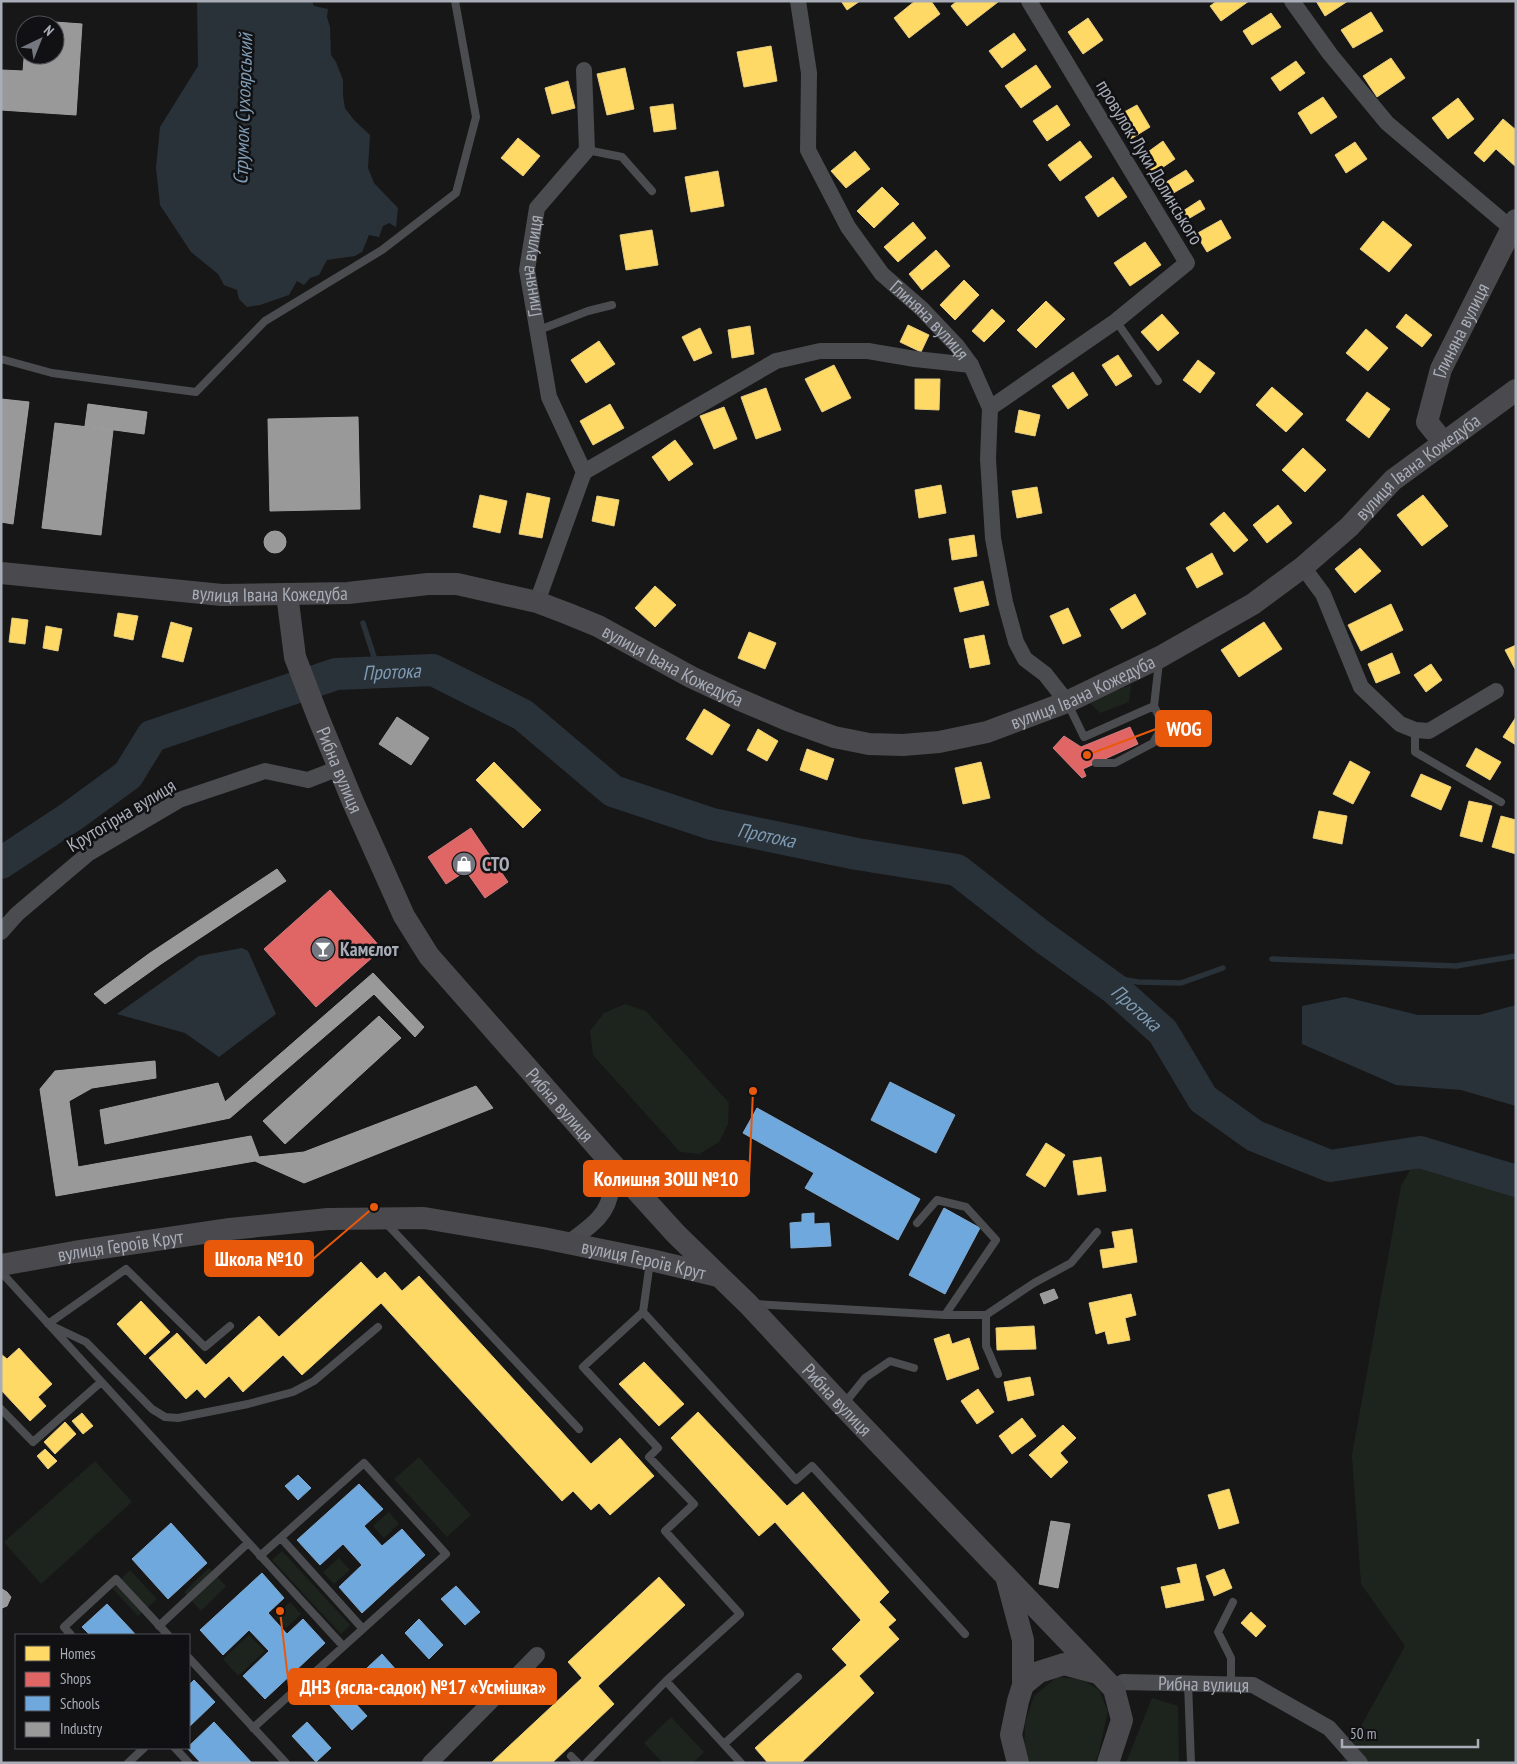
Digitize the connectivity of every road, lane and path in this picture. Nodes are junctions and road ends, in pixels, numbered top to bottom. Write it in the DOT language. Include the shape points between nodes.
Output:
graph roads {
  1 [pos="455,1"];
  2 [pos="798,1"];
  3 [pos="1029,1"];
  4 [pos="1292,1"];
  5 [pos="584,70"];
  6 [pos="587,150"];
  7 [pos="652,191"];
  8 [pos="1513,224"];
  9 [pos="612,305"];
  10 [pos="1116,321"];
  11 [pos="539,330"];
  12 [pos="1,359"];
  13 [pos="971,365"];
  14 [pos="1158,381"];
  15 [pos="1516,390"];
  16 [pos="990,408"];
  17 [pos="1444,443"];
  18 [pos="584,472"];
  19 [pos="1303,568"];
  20 [pos="1,573"];
  21 [pos="287,594"];
  22 [pos="537,602"];
  23 [pos="1160,658"];
  24 [pos="1496,691"];
  25 [pos="1067,702"];
  26 [pos="1154,706"];
  27 [pos="1415,730"];
  28 [pos="1096,763"];
  29 [pos="339,768"];
  30 [pos="1501,802"];
  31 [pos="1,932"];
  32 [pos="606,1158"];
  33 [pos="381,1218"];
  34 [pos="917,1223"];
  35 [pos="1097,1232"];
  36 [pos="568,1243"];
  37 [pos="651,1260"];
  38 [pos="1,1265"];
  39 [pos="1,1272"];
  40 [pos="719,1276"];
  41 [pos="748,1304"];
  42 [pos="643,1312"];
  43 [pos="945,1315"];
  44 [pos="986,1315"];
  45 [pos="48,1324"];
  46 [pos="230,1326"];
  47 [pos="378,1327"];
  48 [pos="914,1368"];
  49 [pos="998,1374"];
  50 [pos="101,1382"];
  51 [pos="843,1406"];
  52 [pos="1,1409"];
  53 [pos="579,1429"];
  54 [pos="281,1538"];
  55 [pos="248,1543"];
  56 [pos="260,1556"];
  57 [pos="1006,1577"];
  58 [pos="1232,1602"];
  59 [pos="159,1626"];
  60 [pos="363,1629"];
  61 [pos="70,1634"];
  62 [pos="167,1634"];
  63 [pos="965,1634"];
  64 [pos="343,1646"];
  65 [pos="537,1655"];
  66 [pos="190,1659"];
  67 [pos="798,1677"];
  68 [pos="666,1681"];
  69 [pos="1106,1681"];
  70 [pos="1188,1683"];
  71 [pos="1023,1685"];
  72 [pos="1231,1685"];
  73 [pos="254,1728"];
  74 [pos="724,1744"];
  75 [pos="143,1749"];
  76 [pos="177,1749"];
  77 [pos="571,1756"];
  78 [pos="1017,1761"];
  79 [pos="128,1763"];
  80 [pos="189,1763"];
  81 [pos="286,1763"];
  82 [pos="430,1763"];
  83 [pos="578,1763"];
  84 [pos="586,1763"];
  85 [pos="741,1763"];
  86 [pos="1108,1763"];
  87 [pos="1191,1763"];
  88 [pos="1360,1763"];
  1 -- 12 [label="lane" via="476,117 456,193 382,250 264,321 196,392 52,373"];
  2 -- 13 [label="street, Глиняна вулиця" via="809,73 808,150 848,228 882,274 922,310"];
  3 -- 10 [label="street, провулок Луки Долинського" via="1187,263"];
  4 -- 8 [label="street" via="1330,54 1387,123"];
  5 -- 6 [label="street"];
  6 -- 7 [label="lane" via="622,157"];
  6 -- 11 [label="street, Глиняна вулиця" via="537,208 527,270"];
  8 -- 17 [label="street, Глиняна вулиця" via="1441,369 1427,422"];
  9 -- 11 [label="lane"];
  10 -- 14 [label="lane"];
  10 -- 16 [label="street, провулок Луки Долинського"];
  11 -- 18 [label="street, Глиняна вулиця" via="549,397"];
  13 -- 16 [label="street, Глиняна вулиця"];
  13 -- 18 [label="street, Глиняна вулиця" via="868,351 820,351 776,361"];
  15 -- 17 [label="street, вулиця Івана Кожедуба"];
  16 -- 25 [label="street, Глиняна вулиця" via="988,486 993,538 1005,602 1016,642 1025,659 1045,674"];
  17 -- 19 [label="street, вулиця Івана Кожедуба" via="1393,480 1349,527"];
  18 -- 22 [label="street"];
  19 -- 23 [label="street, вулиця Івана Кожедуба" via="1253,604"];
  19 -- 27 [label="street" via="1323,594 1361,687 1400,724"];
  20 -- 21 [label="street, вулиця Івана Кожедуба" via="222,596"];
  21 -- 22 [label="street, вулиця Івана Кожедуба" via="348,593 457,584"];
  21 -- 29 [label="street, Рибна вулиця" via="295,658"];
  22 -- 25 [label="street, вулиця Івана Кожедуба" via="598,626 691,677 747,703 834,737 869,744 930,743 987,732"];
  23 -- 25 [label="street, вулиця Івана Кожедуба"];
  23 -- 26 [label="lane"];
  24 -- 27 [label="street" via="1429,731"];
  25 -- 26 [label="lane" via="1086,741"];
  26 -- 28 [label="lane" via="1163,725 1153,743 1115,763"];
  27 -- 30 [label="lane" via="1415,752"];
  29 -- 31 [label="street, Крутогірна вулиця" via="308,780 265,771 179,800 89,853 17,914"];
  29 -- 32 [label="street, Рибна вулиця" via="414,935 444,974"];
  32 -- 36 [label="street, вулиця Героїв Крут" via="612,1188 606,1210 593,1225"];
  32 -- 40 [label="street, Рибна вулиця"];
  33 -- 36 [label="street, вулиця Героїв Крут" via="424,1218"];
  33 -- 38 [label="street, вулиця Героїв Крут" via="328,1219 230,1229"];
  33 -- 53 [label="lane"];
  34 -- 43 [label="lane" via="937,1200 966,1207 996,1240"];
  35 -- 44 [label="lane" via="1071,1263"];
  36 -- 37 [label="street, вулиця Героїв Крут"];
  37 -- 40 [label="street, вулиця Героїв Крут"];
  37 -- 42 [label="lane"];
  39 -- 45 [label="lane"];
  40 -- 41 [label="street, Рибна вулиця"];
  41 -- 43 [label="lane"];
  41 -- 51 [label="street, Рибна вулиця"];
  42 -- 63 [label="lane" via="796,1480 812,1466"];
  42 -- 68 [label="lane" via="583,1367 658,1448 649,1457 694,1504 665,1531 740,1614"];
  43 -- 44 [label="lane"];
  44 -- 49 [label="lane" via="986,1346"];
  45 -- 46 [label="lane" via="126,1269 204,1347"];
  45 -- 47 [label="lane" via="86,1342 152,1409 165,1418 248,1404 293,1392 314,1381"];
  45 -- 50 [label="lane"];
  48 -- 51 [label="lane" via="890,1360 864,1378"];
  50 -- 52 [label="lane" via="33,1442"];
  50 -- 55 [label="lane"];
  51 -- 57 [label="street, Рибна вулиця"];
  54 -- 56 [label="lane"];
  54 -- 60 [label="lane"];
  54 -- 60 [label="lane" via="364,1463 446,1554"];
  55 -- 56 [label="lane"];
  55 -- 59 [label="lane"];
  56 -- 64 [label="lane"];
  57 -- 69 [label="street, Рибна вулиця"];
  57 -- 71 [label="street, Рибна вулиця" via="1023,1640"];
  58 -- 72 [label="lane" via="1218,1632 1231,1658"];
  59 -- 61 [label="lane" via="116,1579 64,1627"];
  59 -- 62 [label="lane"];
  60 -- 64 [label="lane"];
  64 -- 73 [label="lane"];
  65 -- 82 [label="street"];
  66 -- 73 [label="lane"];
  67 -- 74 [label="lane"];
  68 -- 74 [label="lane"];
  68 -- 84 [label="lane"];
  69 -- 70 [label="street, Рибна вулиця"];
  69 -- 71 [label="street" via="1064,1664 1039,1672"];
  69 -- 86 [label="street" via="1122,1720"];
  70 -- 72 [label="street, Рибна вулиця"];
  70 -- 87 [label="lane"];
  71 -- 78 [label="street, Рибна вулиця" via="1011,1735"];
  72 -- 88 [label="street, Рибна вулиця" via="1253,1685 1329,1728"];
  73 -- 81 [label="lane"];
  74 -- 85 [label="lane"];
  75 -- 79 [label="lane"];
  76 -- 80 [label="lane"];
  77 -- 83 [label="lane"];
}
